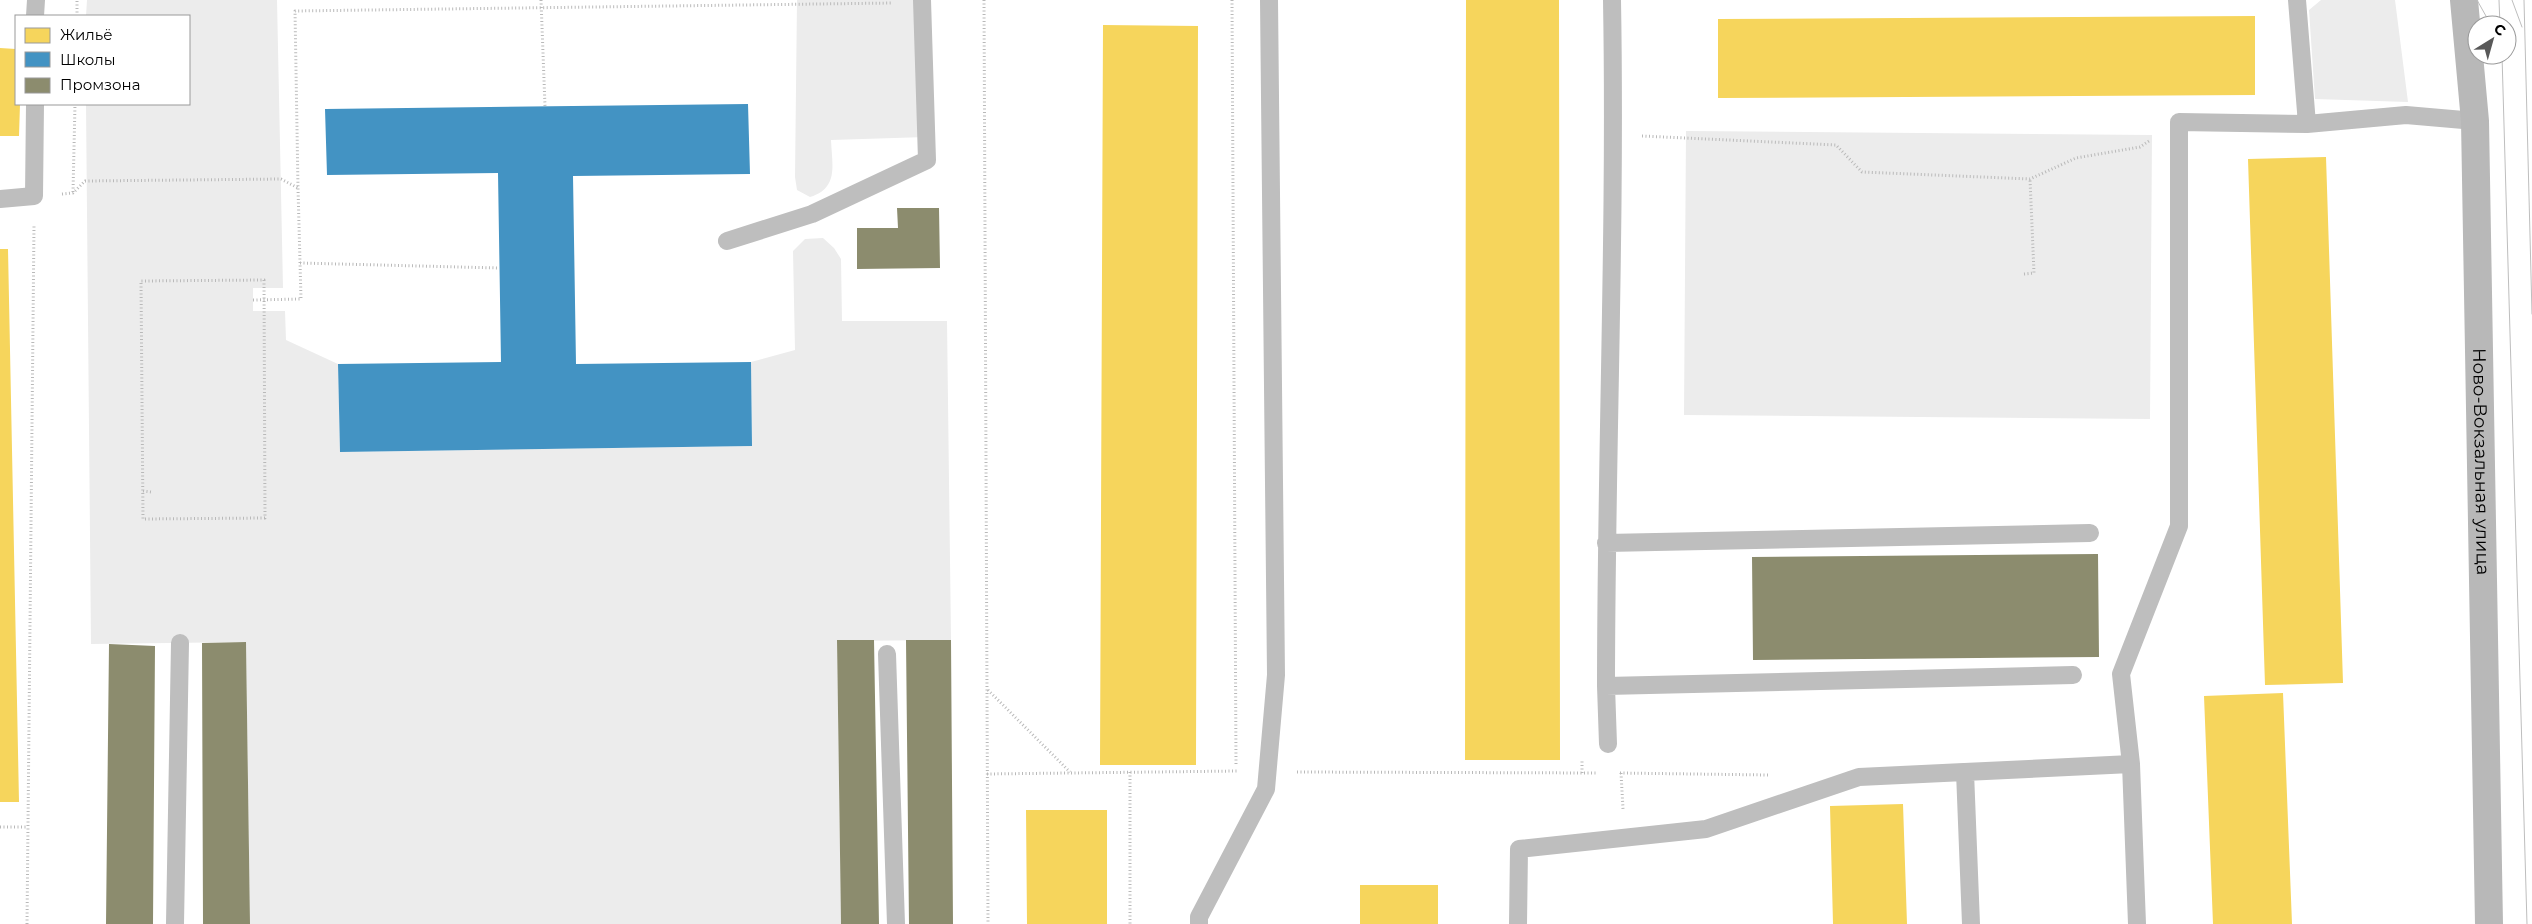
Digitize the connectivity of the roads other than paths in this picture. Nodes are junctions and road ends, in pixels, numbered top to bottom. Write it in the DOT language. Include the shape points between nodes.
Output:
graph roads {
  1 [pos="36,0"];
  2 [pos="1269,0"];
  3 [pos="1612,0"];
  4 [pos="2297,0"];
  5 [pos="2464,0"];
  6 [pos="922,1"];
  7 [pos="36,15"];
  8 [pos="35,105"];
  9 [pos="2475,121"];
  10 [pos="2307,124"];
  11 [pos="0,199"];
  12 [pos="727,241"];
  13 [pos="2090,533"];
  14 [pos="1606,543"];
  15 [pos="180,643"];
  16 [pos="887,654"];
  17 [pos="2073,675"];
  18 [pos="1606,686"];
  19 [pos="1608,744"];
  20 [pos="2131,764"];
  21 [pos="1965,772"];
  22 [pos="175,924"];
  23 [pos="896,924"];
  24 [pos="1199,924"];
  25 [pos="1518,924"];
  26 [pos="1971,924"];
  27 [pos="2137,924"];
  28 [pos="2489,924"];
  1 -- 7 [label="lane"];
  2 -- 24 [label="lane" via="1276,675 1266,789 1199,917"];
  3 -- 14 [label="lane" via="1614,134"];
  4 -- 10 [label="lane"];
  5 -- 9 [label="main road, Ново-Вокзальная улица"];
  6 -- 12 [label="lane" via="927,160 812,214"];
  8 -- 11 [label="lane" via="34,196"];
  9 -- 10 [label="lane" via="2406,115"];
  9 -- 28 [label="main road, Ново-Вокзальная улица"];
  10 -- 20 [label="lane" via="2179,122 2179,526 2121,674"];
  13 -- 14 [label="lane"];
  14 -- 18 [label="lane"];
  15 -- 22 [label="lane"];
  16 -- 23 [label="lane"];
  17 -- 18 [label="lane"];
  18 -- 19 [label="lane"];
  20 -- 21 [label="lane"];
  20 -- 27 [label="lane"];
  21 -- 25 [label="lane" via="1859,777 1706,828 1519,849"];
  21 -- 26 [label="lane"];
}
